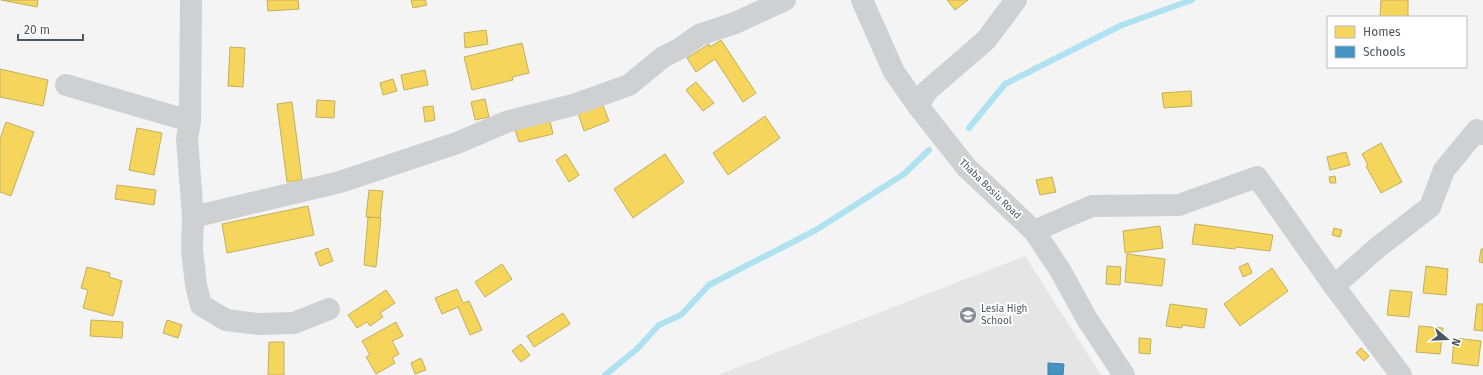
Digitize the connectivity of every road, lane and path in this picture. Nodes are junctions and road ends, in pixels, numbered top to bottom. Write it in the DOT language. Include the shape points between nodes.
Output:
graph roads {
  1 [pos="191,0"];
  2 [pos="785,0"];
  3 [pos="862,0"];
  4 [pos="1016,0"];
  5 [pos="66,85"];
  6 [pos="918,106"];
  7 [pos="190,121"];
  8 [pos="1483,134"];
  9 [pos="193,217"];
  10 [pos="1034,231"];
  11 [pos="1334,286"];
  12 [pos="329,309"];
  13 [pos="1124,375"];
  14 [pos="1401,375"];
  1 -- 7 [label="street"];
  2 -- 9 [label="street" via="735,23 699,35 663,57 630,85 573,104 508,121 458,143 340,182"];
  3 -- 6 [label="street, Thaba Bosiu Road" via="894,72"];
  4 -- 6 [label="street" via="986,40 927,91"];
  5 -- 7 [label="street"];
  6 -- 10 [label="street, Thaba Bosiu Road" via="966,167"];
  7 -- 9 [label="street" via="187,139"];
  8 -- 11 [label="street" via="1477,130 1444,170 1430,207 1377,248"];
  9 -- 12 [label="street" via="192,250 201,305 226,320 258,324 294,323"];
  10 -- 11 [label="street" via="1092,206 1179,205 1257,177"];
  10 -- 13 [label="street, Thaba Bosiu Road"];
  11 -- 14 [label="street"];
}
